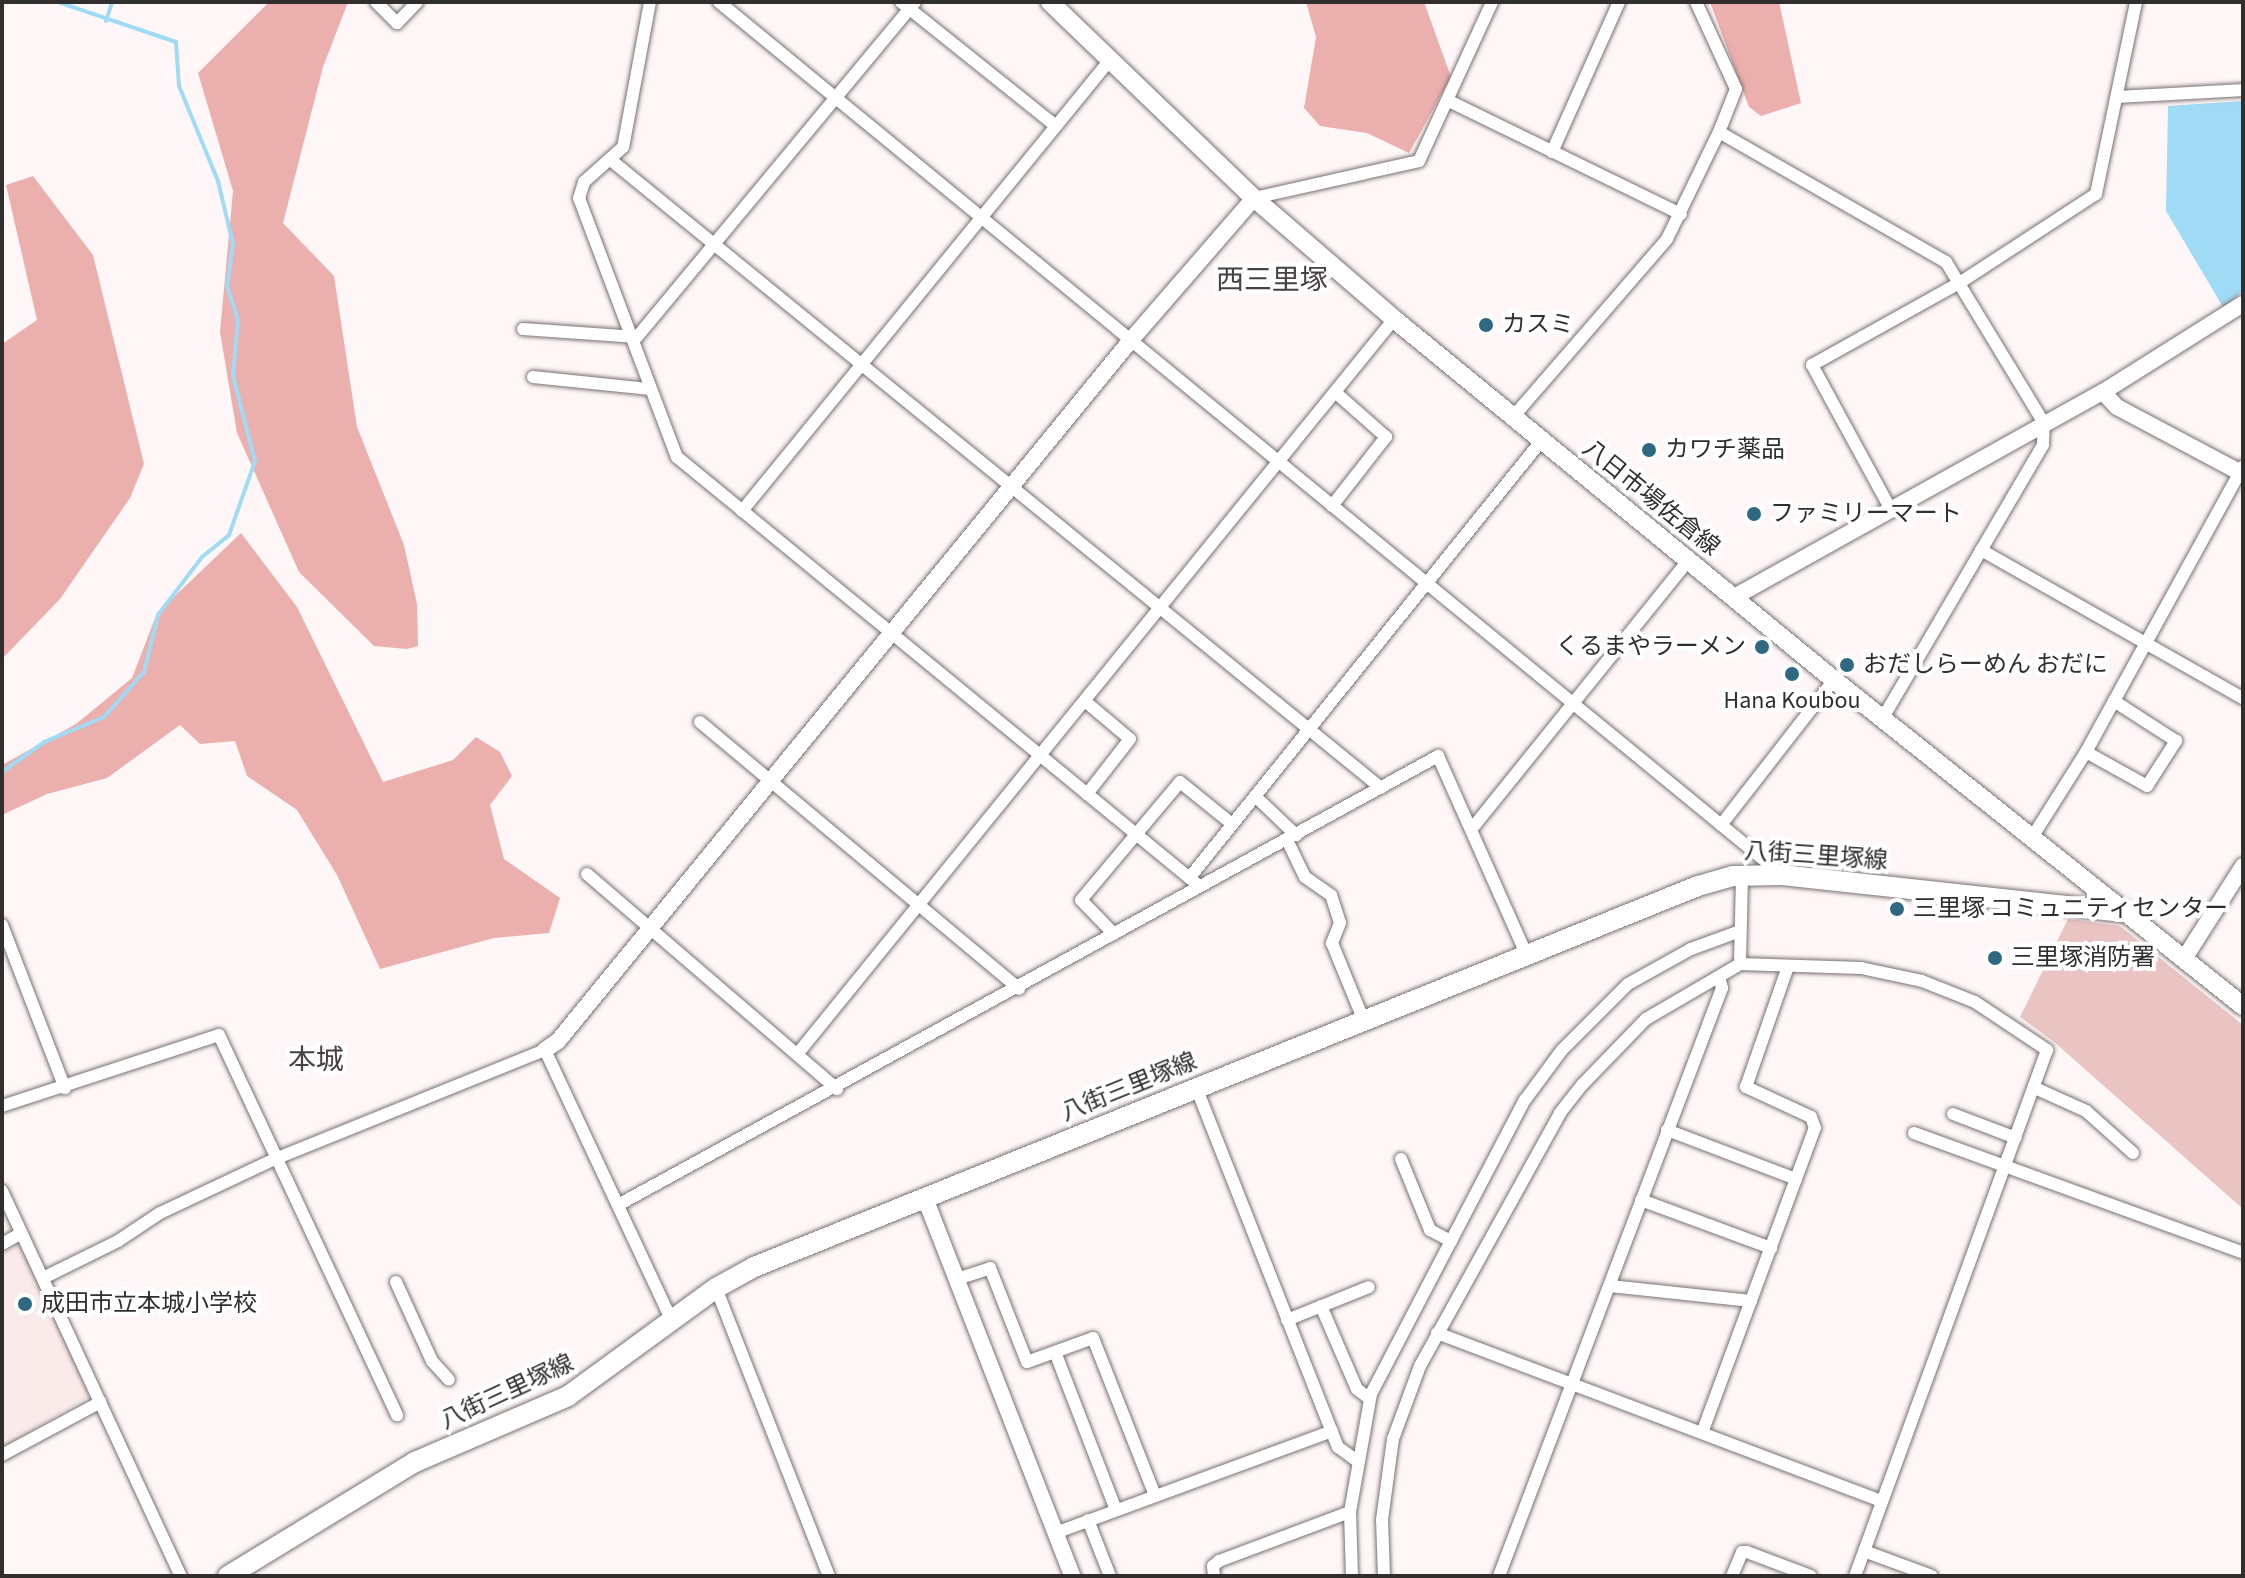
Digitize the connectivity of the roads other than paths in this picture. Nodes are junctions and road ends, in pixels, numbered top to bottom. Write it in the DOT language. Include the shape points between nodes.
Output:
graph roads {
  1 [pos="376,2"];
  2 [pos="417,2"];
  3 [pos="650,2"];
  4 [pos="719,2"];
  5 [pos="1050,2"];
  6 [pos="1492,2"];
  7 [pos="1619,2"];
  8 [pos="1696,2"];
  9 [pos="2136,2"];
  10 [pos="909,4"];
  11 [pos="1110,60"];
  12 [pos="2243,90"];
  13 [pos="2118,97"];
  14 [pos="837,99"];
  15 [pos="1449,101"];
  16 [pos="1056,126"];
  17 [pos="1719,132"];
  18 [pos="1552,152"];
  19 [pos="612,161"];
  20 [pos="1254,198"];
  21 [pos="1681,214"];
  22 [pos="982,217"];
  23 [pos="714,243"];
  24 [pos="1961,282"];
  25 [pos="2243,304"];
  26 [pos="1394,319"];
  27 [pos="523,329"];
  28 [pos="630,339"];
  29 [pos="1131,340"];
  30 [pos="862,364"];
  31 [pos="533,377"];
  32 [pos="650,389"];
  33 [pos="1335,392"];
  34 [pos="2103,392"];
  35 [pos="1513,417"];
  36 [pos="2044,423"];
  37 [pos="1542,440"];
  38 [pos="1279,462"];
  39 [pos="2242,471"];
  40 [pos="1011,485"];
  41 [pos="1332,506"];
  42 [pos="1890,508"];
  43 [pos="742,511"];
  44 [pos="1981,550"];
  45 [pos="1688,561"];
  46 [pos="1427,583"];
  47 [pos="1734,597"];
  48 [pos="1162,607"];
  49 [pos="891,633"];
  50 [pos="2147,645"];
  51 [pos="1834,680"];
  52 [pos="2243,698"];
  53 [pos="2114,701"];
  54 [pos="1086,702"];
  55 [pos="1573,703"];
  56 [pos="1882,719"];
  57 [pos="700,722"];
  58 [pos="1310,728"];
  59 [pos="2086,752"];
  60 [pos="1041,758"];
  61 [pos="770,780"];
  62 [pos="1381,788"];
  63 [pos="1087,794"];
  64 [pos="1255,796"];
  65 [pos="1232,824"];
  66 [pos="1721,825"];
  67 [pos="1474,826"];
  68 [pos="1135,832"];
  69 [pos="1292,837"];
  70 [pos="2031,839"];
  71 [pos="2243,866"];
  72 [pos="587,874"];
  73 [pos="1742,875"];
  74 [pos="1782,875"];
  75 [pos="1194,881"];
  76 [pos="919,905"];
  77 [pos="2121,912"];
  78 [pos="2,925"];
  79 [pos="650,928"];
  80 [pos="1740,931"];
  81 [pos="1114,934"];
  82 [pos="1527,956"];
  83 [pos="2184,959"];
  84 [pos="1740,964"];
  85 [pos="1787,969"];
  86 [pos="1719,977"];
  87 [pos="1019,989"];
  88 [pos="2243,1006"];
  89 [pos="1364,1021"];
  90 [pos="545,1050"];
  91 [pos="799,1052"];
  92 [pos="1196,1087"];
  93 [pos="65,1088"];
  94 [pos="2035,1088"];
  95 [pos="837,1089"];
  96 [pos="2,1106"];
  97 [pos="1953,1114"];
  98 [pos="1667,1130"];
  99 [pos="1914,1133"];
  100 [pos="2016,1138"];
  101 [pos="2133,1153"];
  102 [pos="275,1159"];
  103 [pos="1401,1159"];
  104 [pos="2006,1167"];
  105 [pos="1796,1179"];
  106 [pos="2,1191"];
  107 [pos="925,1198"];
  108 [pos="1641,1200"];
  109 [pos="618,1205"];
  110 [pos="20,1234"];
  111 [pos="1451,1241"];
  112 [pos="2,1244"];
  113 [pos="1771,1248"];
  114 [pos="2243,1253"];
  115 [pos="43,1278"];
  116 [pos="957,1279"];
  117 [pos="396,1282"];
  118 [pos="1610,1286"];
  119 [pos="1369,1287"];
  120 [pos="716,1288"];
  121 [pos="1751,1301"];
  122 [pos="1321,1306"];
  123 [pos="1287,1320"];
  124 [pos="672,1321"];
  125 [pos="1437,1333"];
  126 [pos="1055,1352"];
  127 [pos="449,1380"];
  128 [pos="1570,1386"];
  129 [pos="1370,1399"];
  130 [pos="101,1402"];
  131 [pos="397,1415"];
  132 [pos="1332,1431"];
  133 [pos="1702,1433"];
  134 [pos="2,1455"];
  135 [pos="1357,1461"];
  136 [pos="1155,1495"];
  137 [pos="1881,1501"];
  138 [pos="1116,1510"];
  139 [pos="1350,1512"];
  140 [pos="1088,1520"];
  141 [pos="1055,1533"];
  142 [pos="1864,1551"];
  143 [pos="181,1576"];
  144 [pos="228,1576"];
  145 [pos="829,1576"];
  146 [pos="1072,1576"];
  147 [pos="1110,1576"];
  148 [pos="1214,1576"];
  149 [pos="1352,1576"];
  150 [pos="1384,1576"];
  151 [pos="1499,1576"];
  152 [pos="1732,1576"];
  153 [pos="1811,1576"];
  154 [pos="1855,1576"];
  155 [pos="1932,1576"];
  1 -- 2 [label="street" via="397,23"];
  3 -- 19 [label="street" via="623,147"];
  4 -- 14 [label="street"];
  5 -- 11 [label="main road, 八日市場佐倉線"];
  6 -- 15 [label="street"];
  7 -- 18 [label="street"];
  8 -- 17 [label="street" via="1736,94"];
  9 -- 13 [label="street"];
  10 -- 14 [label="street"];
  10 -- 16 [label="street"];
  11 -- 16 [label="street"];
  11 -- 20 [label="main road, 八日市場佐倉線"];
  12 -- 13 [label="street"];
  13 -- 24 [label="street" via="2096,194"];
  14 -- 22 [label="street"];
  14 -- 23 [label="street"];
  15 -- 18 [label="street"];
  15 -- 20 [label="street" via="1419,161"];
  16 -- 22 [label="street"];
  17 -- 21 [label="street"];
  17 -- 24 [label="street" via="1928,247"];
  18 -- 21 [label="street"];
  19 -- 23 [label="street"];
  19 -- 28 [label="street" via="584,182 579,198"];
  20 -- 26 [label="main road, 八日市場佐倉線"];
  20 -- 29 [label="street"];
  21 -- 35 [label="street" via="1667,239"];
  22 -- 29 [label="street"];
  22 -- 30 [label="street"];
  23 -- 28 [label="street"];
  23 -- 30 [label="street"];
  24 -- 36 [label="street"];
  24 -- 42 [label="street" via="1812,365"];
  25 -- 34 [label="street"];
  26 -- 33 [label="street"];
  26 -- 35 [label="main road, 八日市場佐倉線"];
  27 -- 28 [label="street"];
  28 -- 32 [label="street"];
  29 -- 38 [label="street"];
  29 -- 40 [label="street"];
  30 -- 40 [label="street"];
  30 -- 43 [label="street"];
  31 -- 32 [label="street"];
  32 -- 43 [label="street" via="677,457"];
  33 -- 38 [label="street"];
  33 -- 41 [label="street" via="1386,437"];
  34 -- 36 [label="street"];
  34 -- 39 [label="street" via="2117,407"];
  35 -- 37 [label="main road, 八日市場佐倉線"];
  36 -- 42 [label="street"];
  36 -- 44 [label="street" via="2043,445"];
  37 -- 45 [label="main road, 八日市場佐倉線"];
  37 -- 46 [label="street"];
  38 -- 41 [label="street"];
  38 -- 48 [label="street"];
  39 -- 50 [label="street"];
  40 -- 48 [label="street"];
  40 -- 49 [label="street"];
  41 -- 46 [label="street"];
  42 -- 47 [label="street"];
  43 -- 49 [label="street"];
  44 -- 50 [label="street"];
  44 -- 56 [label="street"];
  45 -- 47 [label="main road, 八日市場佐倉線"];
  45 -- 55 [label="street"];
  46 -- 55 [label="street"];
  46 -- 58 [label="street"];
  47 -- 51 [label="main road, 八日市場佐倉線"];
  48 -- 54 [label="street"];
  48 -- 58 [label="street"];
  49 -- 60 [label="street"];
  49 -- 61 [label="street"];
  50 -- 52 [label="street"];
  50 -- 53 [label="street"];
  51 -- 56 [label="main road, 八日市場佐倉線"];
  51 -- 66 [label="street"];
  53 -- 59 [label="street"];
  53 -- 59 [label="street" via="2176,741 2147,786"];
  54 -- 60 [label="street"];
  54 -- 63 [label="street" via="1130,739"];
  55 -- 66 [label="street"];
  55 -- 67 [label="street"];
  56 -- 70 [label="main road, 八日市場佐倉線"];
  57 -- 61 [label="street"];
  58 -- 62 [label="street"];
  58 -- 64 [label="street"];
  59 -- 70 [label="street"];
  60 -- 63 [label="street"];
  60 -- 76 [label="street"];
  61 -- 76 [label="street"];
  61 -- 79 [label="street"];
  62 -- 67 [label="street" via="1438,756"];
  62 -- 69 [label="street"];
  63 -- 68 [label="street"];
  64 -- 65 [label="street"];
  64 -- 69 [label="street"];
  65 -- 68 [label="street" via="1180,782"];
  65 -- 75 [label="street"];
  66 -- 74 [label="street"];
  67 -- 82 [label="street"];
  68 -- 75 [label="street"];
  68 -- 81 [label="street" via="1081,900"];
  69 -- 75 [label="street"];
  69 -- 89 [label="street" via="1305,877 1331,895 1340,923 1332,943"];
  70 -- 77 [label="main road, 八日市場佐倉線"];
  71 -- 83 [label="street"];
  72 -- 79 [label="street"];
  73 -- 74 [label="main road, 八街三里塚線"];
  73 -- 80 [label="street"];
  73 -- 82 [label="main road, 八街三里塚線" via="1698,886"];
  74 -- 77 [label="main road, 八街三里塚線"];
  75 -- 81 [label="street"];
  76 -- 87 [label="street"];
  76 -- 91 [label="street"];
  77 -- 83 [label="main road, 八日市場佐倉線"];
  78 -- 93 [label="street"];
  79 -- 90 [label="street"];
  79 -- 91 [label="street"];
  80 -- 84 [label="street"];
  80 -- 111 [label="street" via="1691,949 1628,984 1562,1050 1525,1100"];
  81 -- 87 [label="street"];
  82 -- 89 [label="main road, 八街三里塚線"];
  83 -- 88 [label="main road, 八日市場佐倉線"];
  84 -- 85 [label="street"];
  84 -- 86 [label="street"];
  85 -- 94 [label="street" via="1861,968 1954,991 2044,1046 2048,1054"];
  85 -- 105 [label="street" via="1746,1087 1815,1121"];
  86 -- 98 [label="street" via="1722,988"];
  86 -- 125 [label="street" via="1646,1019 1582,1085 1560,1113"];
  87 -- 95 [label="street"];
  89 -- 92 [label="main road, 八街三里塚線"];
  90 -- 102 [label="street"];
  90 -- 109 [label="street"];
  91 -- 95 [label="street"];
  92 -- 107 [label="main road, 八街三里塚線"];
  92 -- 123 [label="street"];
  93 -- 96 [label="street"];
  93 -- 102 [label="street" via="219,1035"];
  94 -- 100 [label="street"];
  94 -- 101 [label="street" via="2086,1111"];
  95 -- 109 [label="street"];
  97 -- 100 [label="street"];
  98 -- 105 [label="street"];
  98 -- 108 [label="street"];
  99 -- 104 [label="street"];
  100 -- 104 [label="street"];
  102 -- 115 [label="street" via="160,1213 118,1241"];
  102 -- 131 [label="street"];
  103 -- 111 [label="street" via="1430,1230"];
  104 -- 114 [label="street"];
  104 -- 137 [label="street"];
  105 -- 113 [label="street"];
  106 -- 110 [label="street"];
  107 -- 116 [label="street"];
  107 -- 120 [label="main road, 八街三里塚線"];
  108 -- 113 [label="street"];
  108 -- 118 [label="street"];
  109 -- 124 [label="street"];
  110 -- 112 [label="street"];
  110 -- 115 [label="street"];
  111 -- 129 [label="street"];
  113 -- 121 [label="street"];
  115 -- 130 [label="street"];
  116 -- 126 [label="street" via="990,1268 1027,1362"];
  116 -- 141 [label="street"];
  117 -- 127 [label="street" via="432,1361"];
  118 -- 121 [label="street"];
  118 -- 128 [label="street"];
  119 -- 122 [label="street"];
  120 -- 124 [label="main road, 八街三里塚線"];
  120 -- 145 [label="street"];
  121 -- 133 [label="street"];
  122 -- 123 [label="street"];
  122 -- 129 [label="street" via="1357,1389"];
  123 -- 132 [label="street"];
  124 -- 144 [label="main road, 八街三里塚線" via="568,1396 415,1462"];
  125 -- 128 [label="street"];
  125 -- 150 [label="street" via="1406,1396 1393,1439 1382,1520"];
  126 -- 136 [label="street" via="1093,1338"];
  126 -- 138 [label="street"];
  128 -- 133 [label="street"];
  128 -- 151 [label="street"];
  129 -- 135 [label="street"];
  130 -- 134 [label="street"];
  130 -- 143 [label="street"];
  132 -- 135 [label="street" via="1341,1452"];
  132 -- 136 [label="street"];
  133 -- 137 [label="street"];
  135 -- 139 [label="street"];
  136 -- 138 [label="street"];
  137 -- 142 [label="street"];
  138 -- 140 [label="street"];
  139 -- 148 [label="street" via="1219,1561 1213,1566"];
  139 -- 149 [label="street"];
  140 -- 141 [label="street"];
  140 -- 147 [label="street"];
  141 -- 146 [label="street"];
  142 -- 154 [label="street"];
  142 -- 155 [label="street"];
  152 -- 153 [label="street" via="1742,1552 1747,1552"];
}
